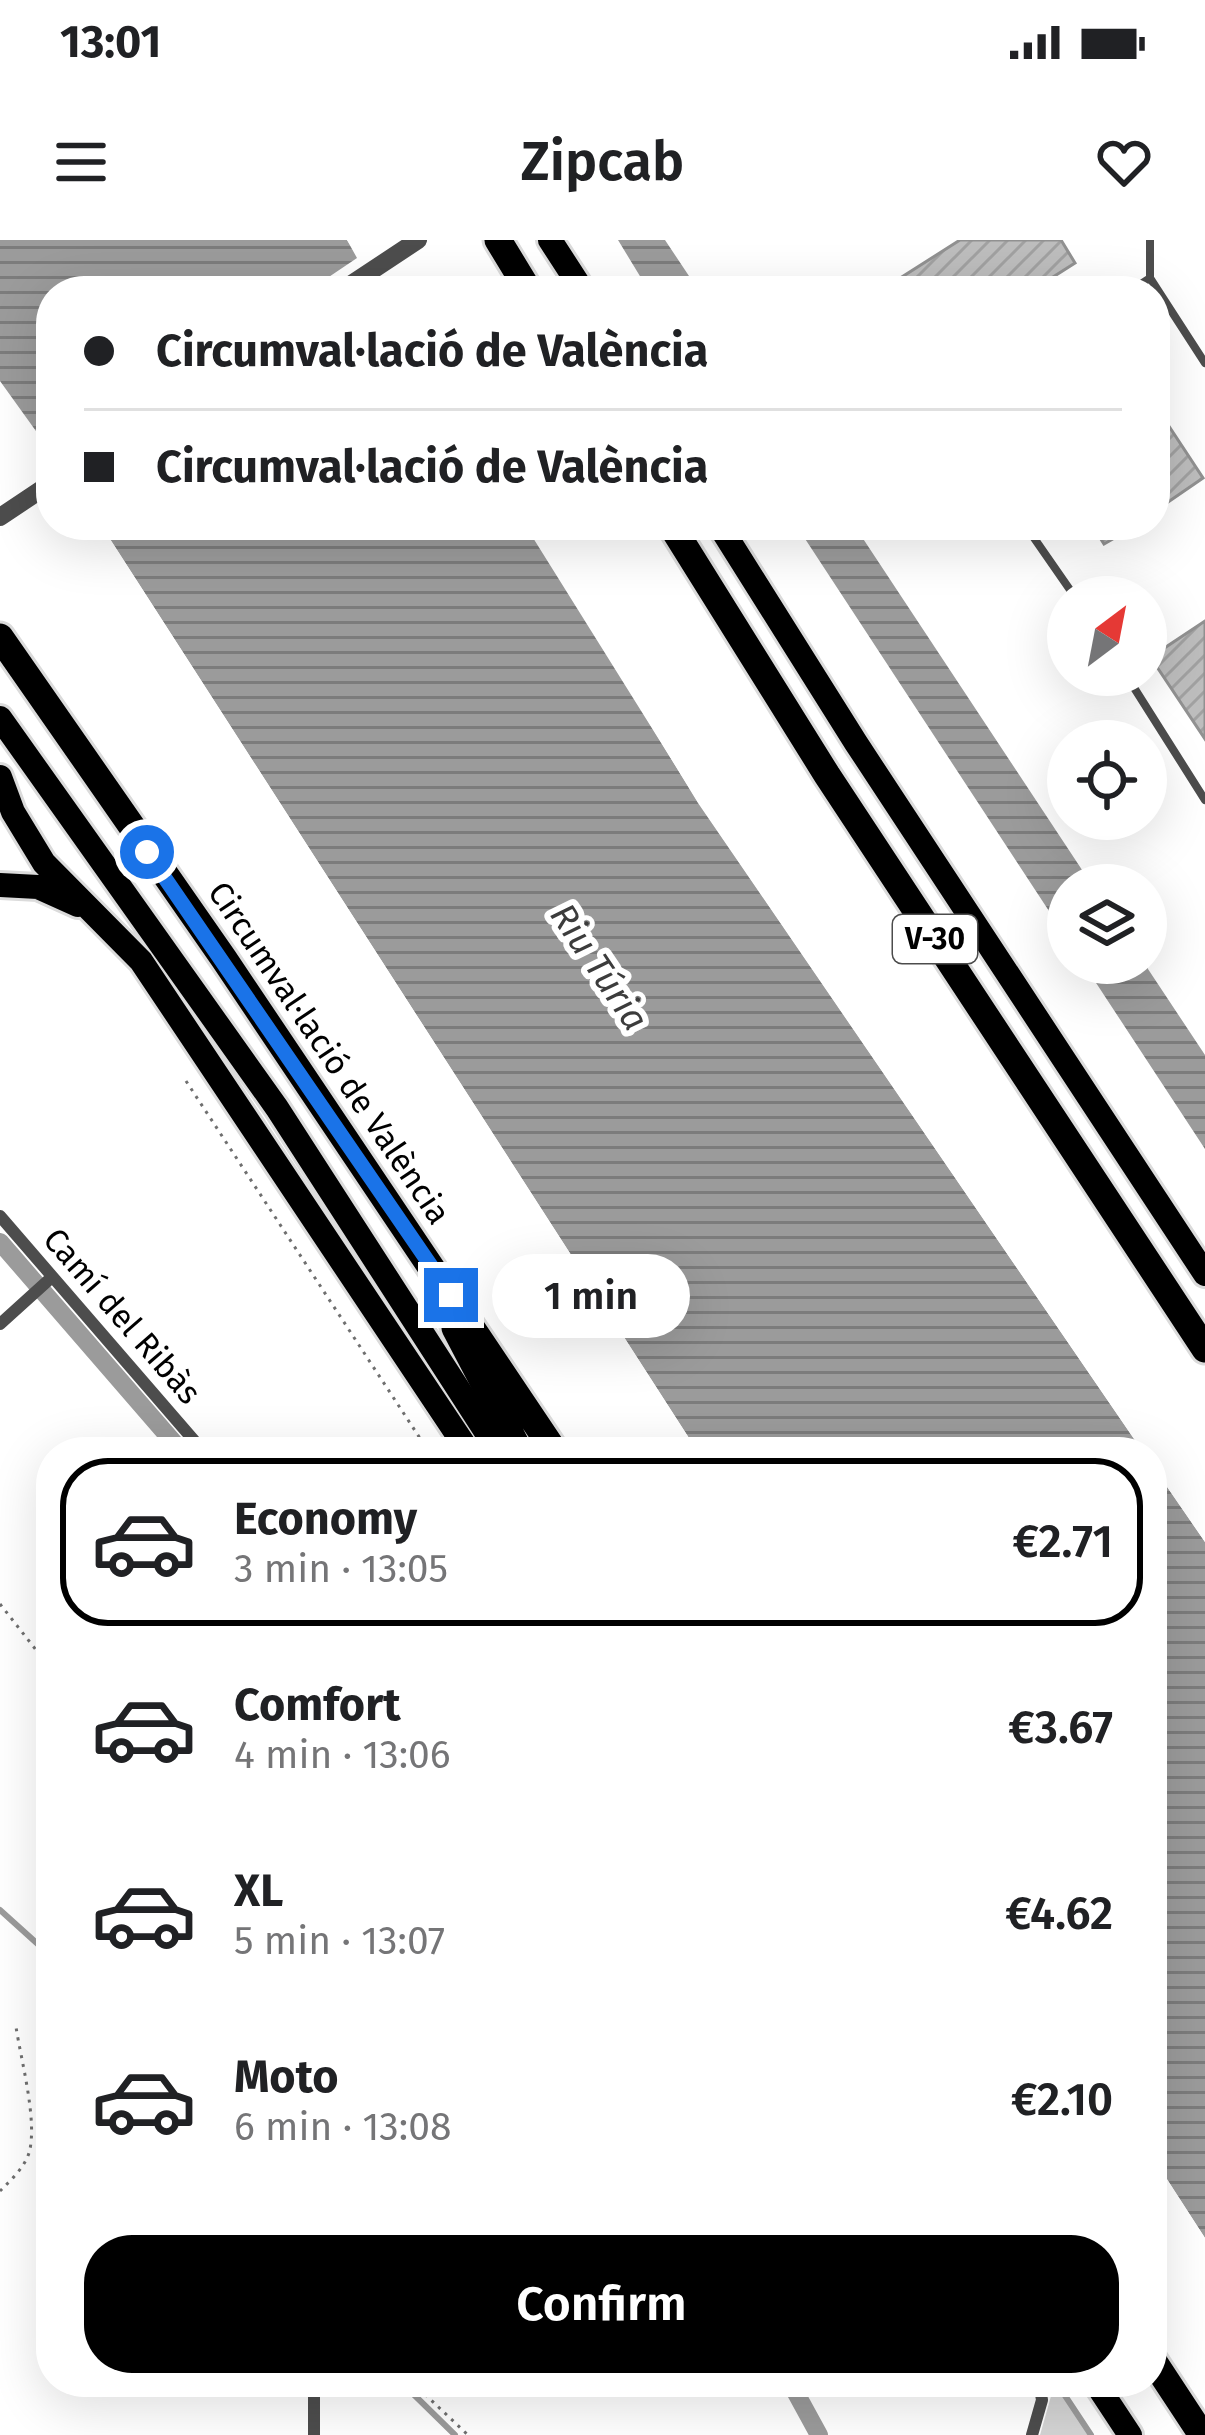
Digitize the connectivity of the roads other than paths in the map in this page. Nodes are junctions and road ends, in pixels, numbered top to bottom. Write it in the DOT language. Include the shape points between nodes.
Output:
graph roads {
  1 [pos="418,240"];
  2 [pos="498,240"];
  3 [pos="1150,240"];
  4 [pos="557,245"];
  5 [pos="364,276"];
  6 [pos="520,276"];
  7 [pos="575,276"];
  8 [pos="1150,276"];
  9 [pos="1170,309"];
  10 [pos="1205,362"];
  11 [pos="36,493"];
  12 [pos="0,517"];
  13 [pos="680,540"];
  14 [pos="728,540"];
  15 [pos="1035,540"];
  16 [pos="1060,576"];
  17 [pos="0,637"];
  18 [pos="1139,696"];
  19 [pos="0,718"];
  20 [pos="0,778"];
  21 [pos="1205,800"];
  22 [pos="0,885"];
  23 [pos="97,914"];
  24 [pos="380,1193"];
  25 [pos="0,1216"];
  26 [pos="1205,1274"];
  27 [pos="52,1277"];
  28 [pos="0,1324"];
  29 [pos="1205,1348"];
  30 [pos="191,1437"];
  31 [pos="457,1437"];
  32 [pos="489,1437"];
  33 [pos="512,1437"];
  34 [pos="545,1437"];
  35 [pos="1167,2382"];
  36 [pos="314,2397"];
  37 [pos="1042,2397"];
  38 [pos="1105,2397"];
  39 [pos="1122,2397"];
  40 [pos="314,2435"];
  41 [pos="1032,2435"];
  42 [pos="1130,2435"];
  43 [pos="1147,2435"];
  44 [pos="1202,2435"];
  1 -- 5 [label="street"];
  2 -- 6 [label="highway"];
  3 -- 8 [label="lane"];
  4 -- 7 [label="highway"];
  9 -- 10 [label="lane"];
  11 -- 12 [label="street"];
  13 -- 29 [label="highway, V-30"];
  14 -- 26 [label="highway, V-30"];
  15 -- 16 [label="lane"];
  17 -- 24 [label="highway, Circumval·lació de València"];
  18 -- 21 [label="lane"];
  19 -- 32 [label="highway" via="277,1108"];
  20 -- 23 [label="highway" via="44,863"];
  22 -- 23 [label="highway" via="38,886"];
  23 -- 31 [label="highway" via="141,962"];
  24 -- 33 [label="highway"];
  24 -- 34 [label="highway, Circumval·lació de València"];
  25 -- 27 [label="street, Camí del Ribàs"];
  27 -- 28 [label="street"];
  27 -- 30 [label="street, Camí del Ribàs"];
  35 -- 44 [label="highway"];
  36 -- 40 [label="street"];
  37 -- 41 [label="street"];
  38 -- 42 [label="highway"];
  39 -- 43 [label="highway"];
}
